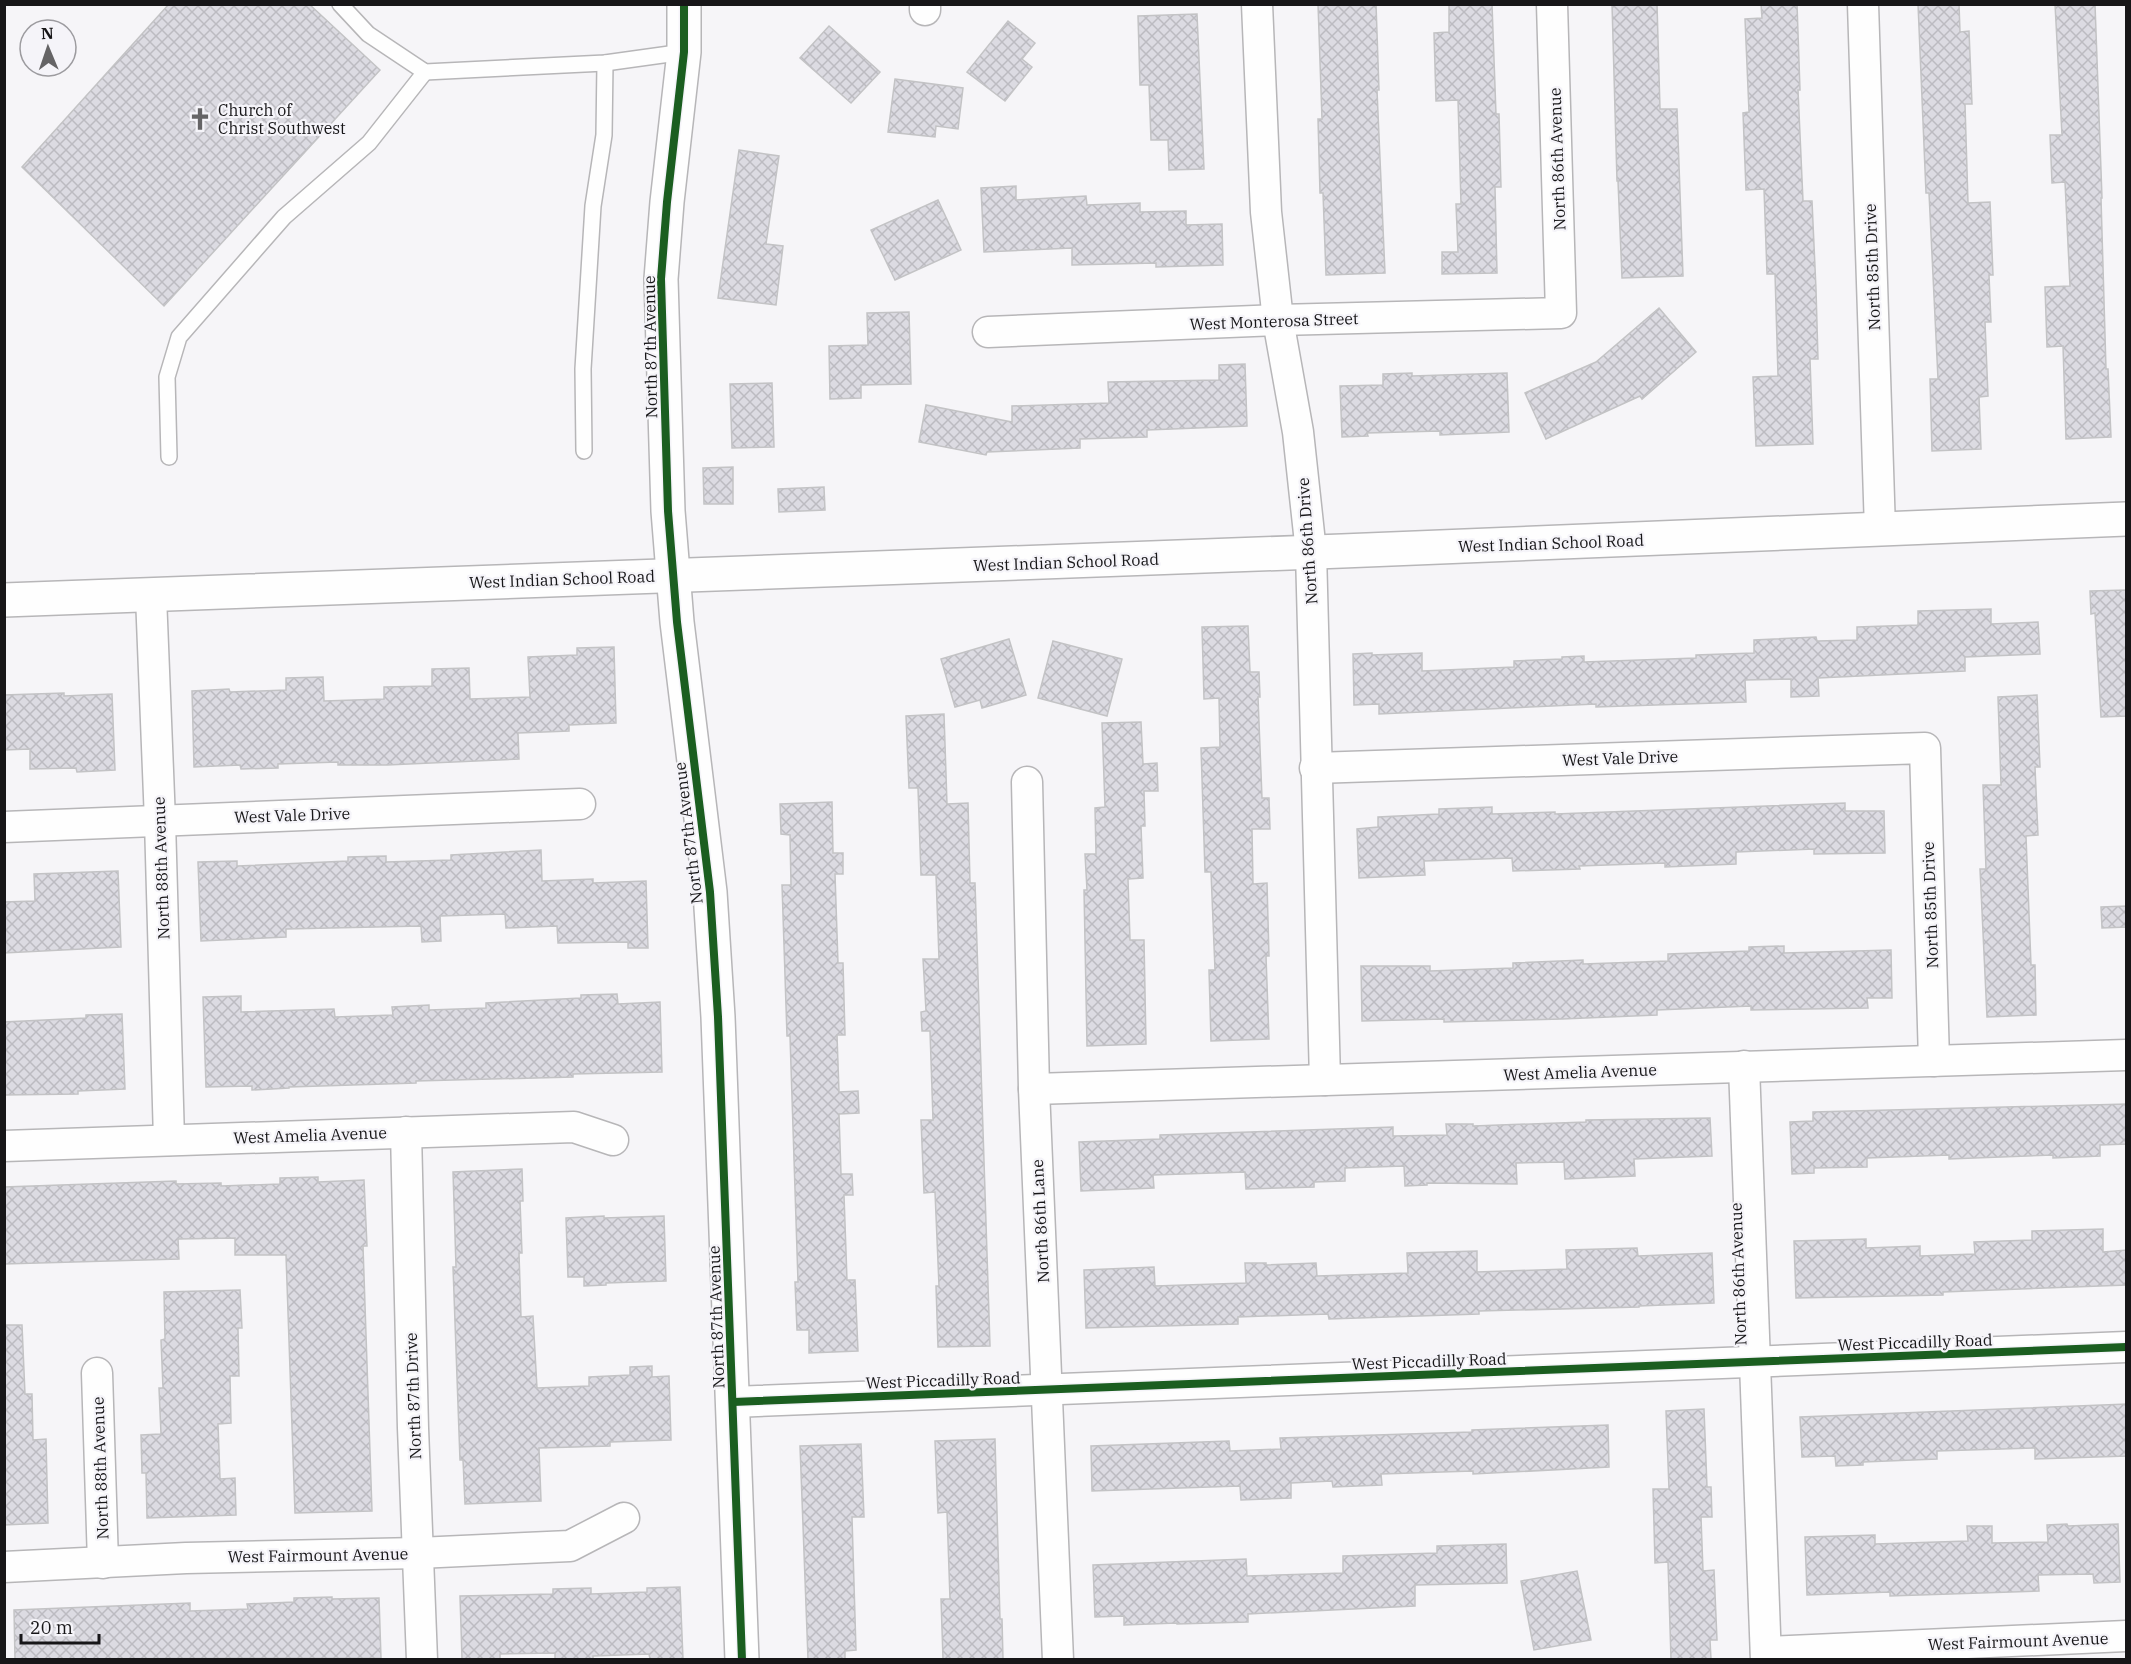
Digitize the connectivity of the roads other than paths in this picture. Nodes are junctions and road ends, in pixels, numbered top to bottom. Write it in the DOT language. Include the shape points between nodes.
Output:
graph roads {
  1 [pos="340,4"];
  2 [pos="684,4"];
  3 [pos="1257,4"];
  4 [pos="1552,4"];
  5 [pos="1863,4"];
  6 [pos="684,52"];
  7 [pos="605,63"];
  8 [pos="425,72"];
  9 [pos="1561,313"];
  10 [pos="1278,320"];
  11 [pos="988,332"];
  12 [pos="584,451"];
  13 [pos="169,457"];
  14 [pos="2127,519"];
  15 [pos="1880,530"];
  16 [pos="1311,552"];
  17 [pos="672,575"];
  18 [pos="151,596"];
  19 [pos="4,600"];
  20 [pos="1926,748"];
  21 [pos="1315,768"];
  22 [pos="1027,782"];
  23 [pos="580,804"];
  24 [pos="160,821"];
  25 [pos="4,827"];
  26 [pos="2127,1055"];
  27 [pos="1934,1061"];
  28 [pos="1744,1066"];
  29 [pos="1325,1080"];
  30 [pos="1034,1089"];
  31 [pos="406,1132"];
  32 [pos="169,1140"];
  33 [pos="613,1140"];
  34 [pos="4,1146"];
  35 [pos="2127,1347"];
  36 [pos="1755,1362"];
  37 [pos="97,1373"];
  38 [pos="1048,1390"];
  39 [pos="733,1402"];
  40 [pos="624,1518"];
  41 [pos="418,1553"];
  42 [pos="103,1563"];
  43 [pos="4,1567"];
  44 [pos="2127,1636"];
  45 [pos="1766,1656"];
  46 [pos="422,1659"];
  47 [pos="742,1659"];
  48 [pos="1058,1659"];
  1 -- 8 [label="lane" via="368,34"];
  2 -- 6 [label="main road, North 87th Avenue"];
  3 -- 10 [label="street, North 86th Drive" via="1266,212"];
  4 -- 9 [label="street, North 86th Avenue"];
  5 -- 15 [label="street, North 85th Drive"];
  6 -- 7 [label="lane"];
  6 -- 17 [label="main road, North 87th Avenue" via="661,279"];
  7 -- 8 [label="lane"];
  7 -- 12 [label="lane" via="604,135 593,206 583,369"];
  8 -- 13 [label="lane" via="369,143 284,217 179,337 166,377"];
  9 -- 10 [label="street, West Monterosa Street"];
  10 -- 11 [label="street, West Monterosa Street"];
  10 -- 16 [label="street, North 86th Drive" via="1298,432"];
  14 -- 15 [label="main road, West Indian School Road"];
  15 -- 16 [label="main road, West Indian School Road"];
  16 -- 17 [label="main road, West Indian School Road"];
  16 -- 21 [label="street, North 86th Drive"];
  17 -- 18 [label="main road, West Indian School Road"];
  17 -- 39 [label="main road, North 87th Avenue" via="710,892"];
  18 -- 19 [label="main road, West Indian School Road"];
  18 -- 24 [label="street, North 88th Avenue"];
  20 -- 21 [label="street, West Vale Drive"];
  20 -- 27 [label="street, North 85th Drive"];
  21 -- 29 [label="street, North 86th Drive"];
  22 -- 30 [label="street, North 86th Lane"];
  23 -- 24 [label="street, West Vale Drive"];
  24 -- 25 [label="street, West Vale Drive"];
  24 -- 32 [label="street, North 88th Avenue"];
  26 -- 27 [label="street, West Amelia Avenue"];
  27 -- 28 [label="street, West Amelia Avenue"];
  28 -- 29 [label="street, West Amelia Avenue"];
  28 -- 36 [label="street, North 86th Avenue"];
  29 -- 30 [label="street, West Amelia Avenue"];
  30 -- 38 [label="street, North 86th Lane"];
  31 -- 32 [label="street, West Amelia Avenue"];
  31 -- 33 [label="street, West Amelia Avenue" via="574,1127"];
  31 -- 41 [label="street, North 87th Drive"];
  32 -- 34 [label="street, West Amelia Avenue"];
  35 -- 36 [label="street, West Piccadilly Road"];
  36 -- 38 [label="street, West Piccadilly Road"];
  36 -- 45 [label="street, North 86th Avenue"];
  37 -- 42 [label="street, North 88th Avenue"];
  38 -- 39 [label="street, West Piccadilly Road"];
  38 -- 48 [label="street, North 86th Lane"];
  39 -- 47 [label="main road, North 87th Avenue"];
  40 -- 41 [label="street, West Fairmount Avenue" via="570,1546"];
  41 -- 42 [label="street, West Fairmount Avenue"];
  41 -- 46 [label="street, North 87th Drive"];
  42 -- 43 [label="street, West Fairmount Avenue"];
  44 -- 45 [label="street, West Fairmount Avenue"];
}
